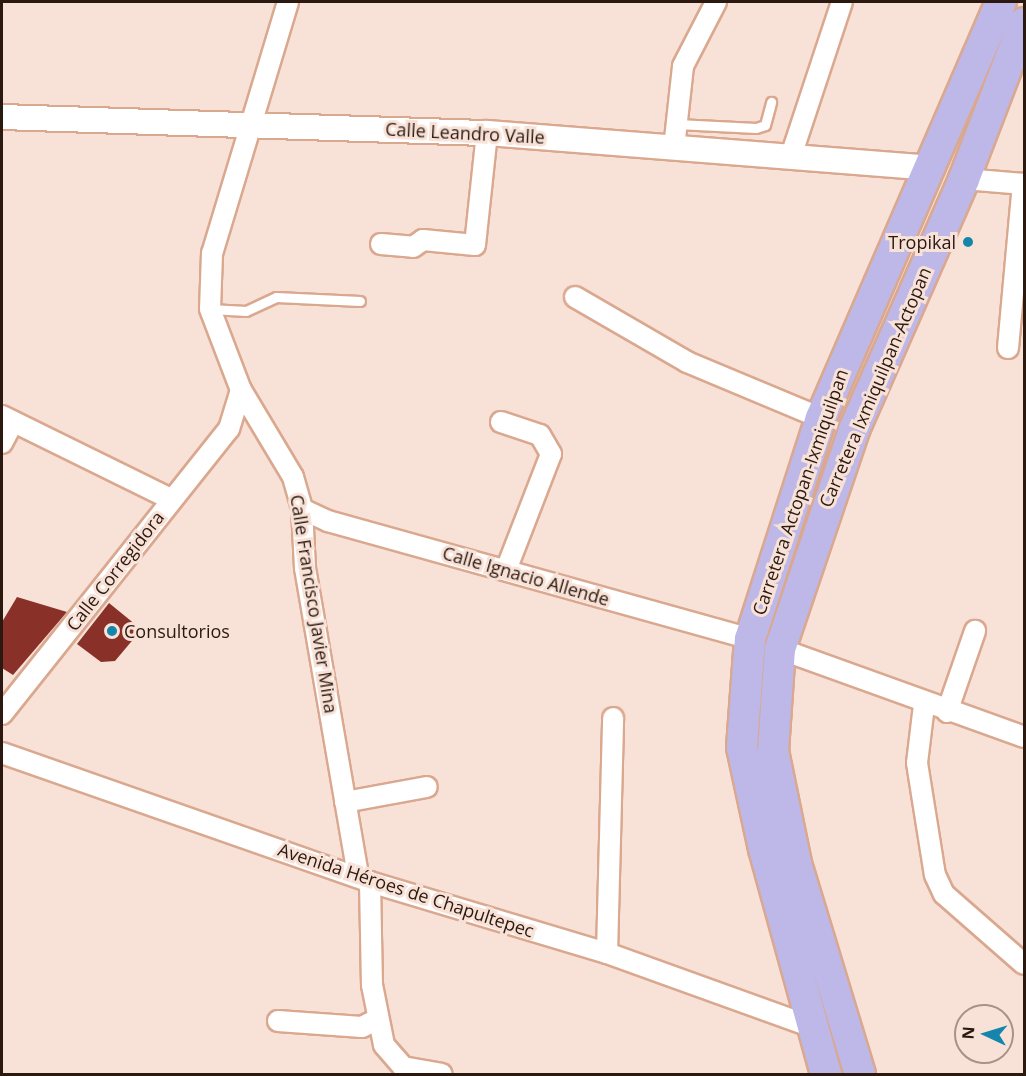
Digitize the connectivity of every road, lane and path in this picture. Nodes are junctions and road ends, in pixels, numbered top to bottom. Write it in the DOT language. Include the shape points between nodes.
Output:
graph roads {
  1 [pos="288,2"];
  2 [pos="842,2"];
  3 [pos="1001,2"];
  4 [pos="711,3"];
  5 [pos="1024,23"];
  6 [pos="771,102"];
  7 [pos="2,117"];
  8 [pos="677,124"];
  9 [pos="246,126"];
  10 [pos="487,133"];
  11 [pos="674,148"];
  12 [pos="792,153"];
  13 [pos="927,168"];
  14 [pos="964,179"];
  15 [pos="1024,184"];
  16 [pos="381,244"];
  17 [pos="575,297"];
  18 [pos="360,301"];
  19 [pos="210,309"];
  20 [pos="1008,348"];
  21 [pos="241,390"];
  22 [pos="821,418"];
  23 [pos="7,419"];
  24 [pos="501,422"];
  25 [pos="229,429"];
  26 [pos="268,434"];
  27 [pos="2,443"];
  28 [pos="171,499"];
  29 [pos="302,509"];
  30 [pos="506,570"];
  31 [pos="975,631"];
  32 [pos="750,639"];
  33 [pos="780,649"];
  34 [pos="924,705"];
  35 [pos="947,712"];
  36 [pos="2,714"];
  37 [pos="613,718"];
  38 [pos="1024,737"];
  39 [pos="2,753"];
  40 [pos="427,787"];
  41 [pos="345,802"];
  42 [pos="364,879"];
  43 [pos="607,953"];
  44 [pos="1024,964"];
  45 [pos="376,1020"];
  46 [pos="278,1021"];
  47 [pos="810,1026"];
  48 [pos="441,1074"];
  49 [pos="826,1074"];
  50 [pos="860,1074"];
  1 -- 9 [label="street, Calle Francisco Javier Mina"];
  2 -- 12 [label="street"];
  3 -- 13 [label="main road, Carretera Actopan-Ixmiquilpan"];
  4 -- 8 [label="street" via="683,66"];
  5 -- 14 [label="main road, Carretera Ixmiquilpan-Actopan"];
  6 -- 8 [label="lane" via="765,125 756,128"];
  7 -- 9 [label="street, Calle Leandro Valle"];
  8 -- 11 [label="street"];
  9 -- 10 [label="street, Calle Leandro Valle"];
  9 -- 19 [label="street, Calle Francisco Javier Mina" via="212,253"];
  10 -- 11 [label="street, Calle Leandro Valle"];
  10 -- 16 [label="street" via="475,245"];
  11 -- 12 [label="street, Calle Leandro Valle"];
  12 -- 13 [label="street, Calle Leandro Valle"];
  13 -- 22 [label="main road, Carretera Actopan-Ixmiquilpan"];
  14 -- 15 [label="street"];
  14 -- 33 [label="main road, Carretera Ixmiquilpan-Actopan" via="854,430"];
  15 -- 20 [label="street"];
  17 -- 22 [label="street" via="687,362"];
  18 -- 19 [label="lane" via="276,297 246,311"];
  19 -- 21 [label="street, Calle Francisco Javier Mina"];
  21 -- 25 [label="street, Calle Corregidora"];
  21 -- 26 [label="street, Calle Francisco Javier Mina"];
  22 -- 32 [label="main road, Carretera Actopan-Ixmiquilpan"];
  23 -- 27 [label="street"];
  23 -- 28 [label="street"];
  24 -- 30 [label="street" via="540,435 551,454"];
  25 -- 26 [label="street"];
  25 -- 28 [label="street, Calle Corregidora"];
  26 -- 29 [label="street, Calle Francisco Javier Mina" via="293,477"];
  28 -- 36 [label="street, Calle Corregidora"];
  29 -- 30 [label="street, Calle Ignacio Allende" via="328,521"];
  29 -- 41 [label="street, Calle Francisco Javier Mina" via="305,567"];
  30 -- 32 [label="street, Calle Ignacio Allende"];
  31 -- 35 [label="street"];
  32 -- 47 [label="main road, Carretera Actopan-Ixmiquilpan" via="742,747"];
  33 -- 34 [label="street"];
  33 -- 50 [label="main road, Carretera Ixmiquilpan-Actopan" via="773,751 796,863"];
  34 -- 35 [label="street"];
  34 -- 44 [label="street" via="917,763 935,875 944,894"];
  35 -- 38 [label="street"];
  37 -- 43 [label="street"];
  39 -- 42 [label="street, Avenida Héroes de Chapultepec"];
  40 -- 41 [label="street"];
  41 -- 42 [label="street, Calle Francisco Javier Mina"];
  42 -- 43 [label="street, Avenida Héroes de Chapultepec"];
  42 -- 45 [label="street, Calle Francisco Javier Mina"];
  43 -- 47 [label="street, Avenida Héroes de Chapultepec"];
  45 -- 46 [label="street" via="362,1027"];
  45 -- 48 [label="street, Calle Francisco Javier Mina" via="388,1052 403,1067"];
  47 -- 49 [label="main road, Carretera Actopan-Ixmiquilpan"];
}
